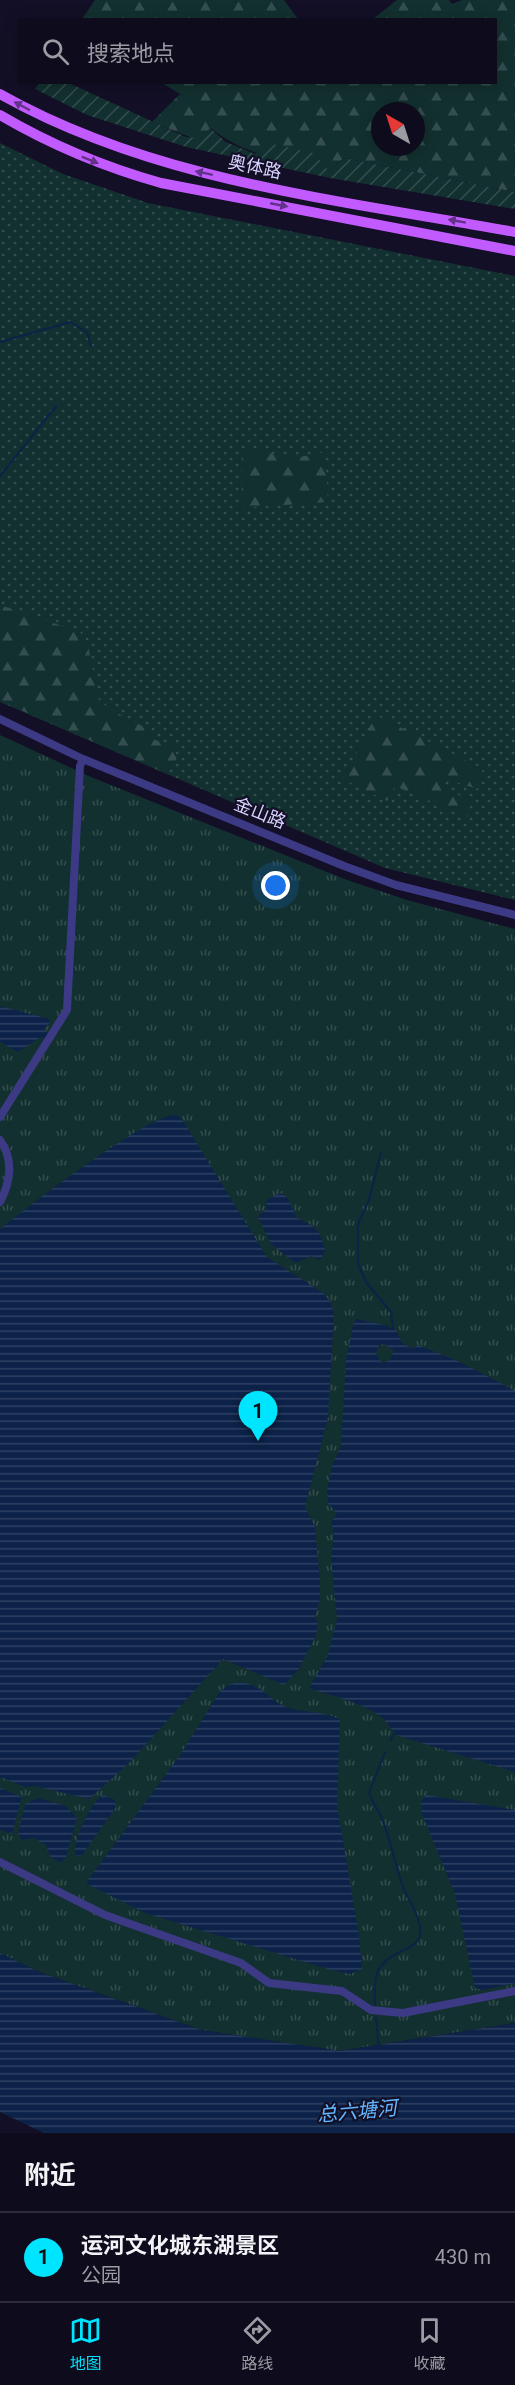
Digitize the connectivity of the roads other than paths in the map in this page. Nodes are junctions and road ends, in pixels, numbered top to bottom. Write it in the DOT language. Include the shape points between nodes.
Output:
graph roads {
  1 [pos="0,94"];
  2 [pos="0,115"];
  3 [pos="515,232"];
  4 [pos="515,251"];
  5 [pos="0,719"];
  6 [pos="83,759"];
  7 [pos="515,915"];
  8 [pos="0,1117"];
  9 [pos="0,1140"];
  10 [pos="0,1202"];
  11 [pos="0,1862"];
  12 [pos="515,1991"];
  3 -- 1 [label="main road, 奥体路, one-way" via="181,168 93,139"];
  2 -- 4 [label="main road, 奥体路, one-way" via="85,158 161,183"];
  5 -- 6 [label="street, 金山路"];
  6 -- 7 [label="street, 金山路" via="396,885"];
  6 -- 8 [label="street" via="68,1010"];
  9 -- 10 [label="street" via="9,1157 10,1173"];
  11 -- 12 [label="street" via="105,1915 241,1963 269,1983 342,1990 371,2010 404,2013"];
}
